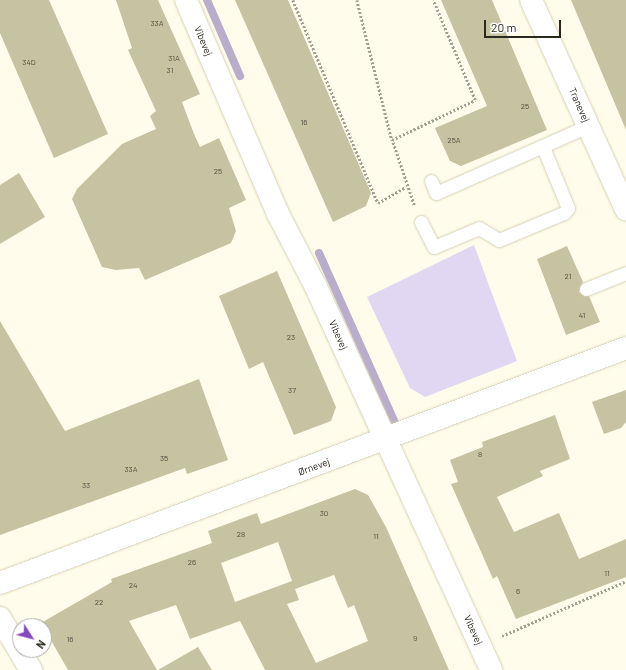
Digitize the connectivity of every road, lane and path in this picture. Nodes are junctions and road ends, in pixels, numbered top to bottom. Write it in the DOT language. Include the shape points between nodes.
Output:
graph roads {
  1 [pos="186,0"];
  2 [pos="293,0"];
  3 [pos="357,0"];
  4 [pos="432,0"];
  5 [pos="531,0"];
  6 [pos="588,126"];
  7 [pos="392,140"];
  8 [pos="543,147"];
  9 [pos="431,181"];
  10 [pos="625,205"];
  11 [pos="422,222"];
  12 [pos="626,274"];
  13 [pos="586,289"];
  14 [pos="626,348"];
  15 [pos="387,440"];
  16 [pos="626,581"];
  17 [pos="0,582"];
  18 [pos="0,618"];
  19 [pos="480,645"];
  20 [pos="31,670"];
  21 [pos="491,670"];
  1 -- 15 [label="street, Vibevej" via="278,214 315,285"];
  2 -- 7 [label="path" via="378,203 406,187"];
  3 -- 7 [label="path"];
  4 -- 7 [label="path" via="475,100"];
  5 -- 6 [label="street, Tranevej"];
  6 -- 8 [label="lane"];
  6 -- 10 [label="street, Tranevej"];
  8 -- 9 [label="lane" via="436,193"];
  8 -- 11 [label="lane" via="568,208 564,213 499,240 479,228 434,247"];
  12 -- 13 [label="lane"];
  14 -- 15 [label="street, Ørnevej"];
  15 -- 17 [label="street, Ørnevej"];
  15 -- 19 [label="street, Vibevej"];
  16 -- 19 [label="path"];
  18 -- 20 [label="street"];
  19 -- 21 [label="street, Vibevej"];
}
